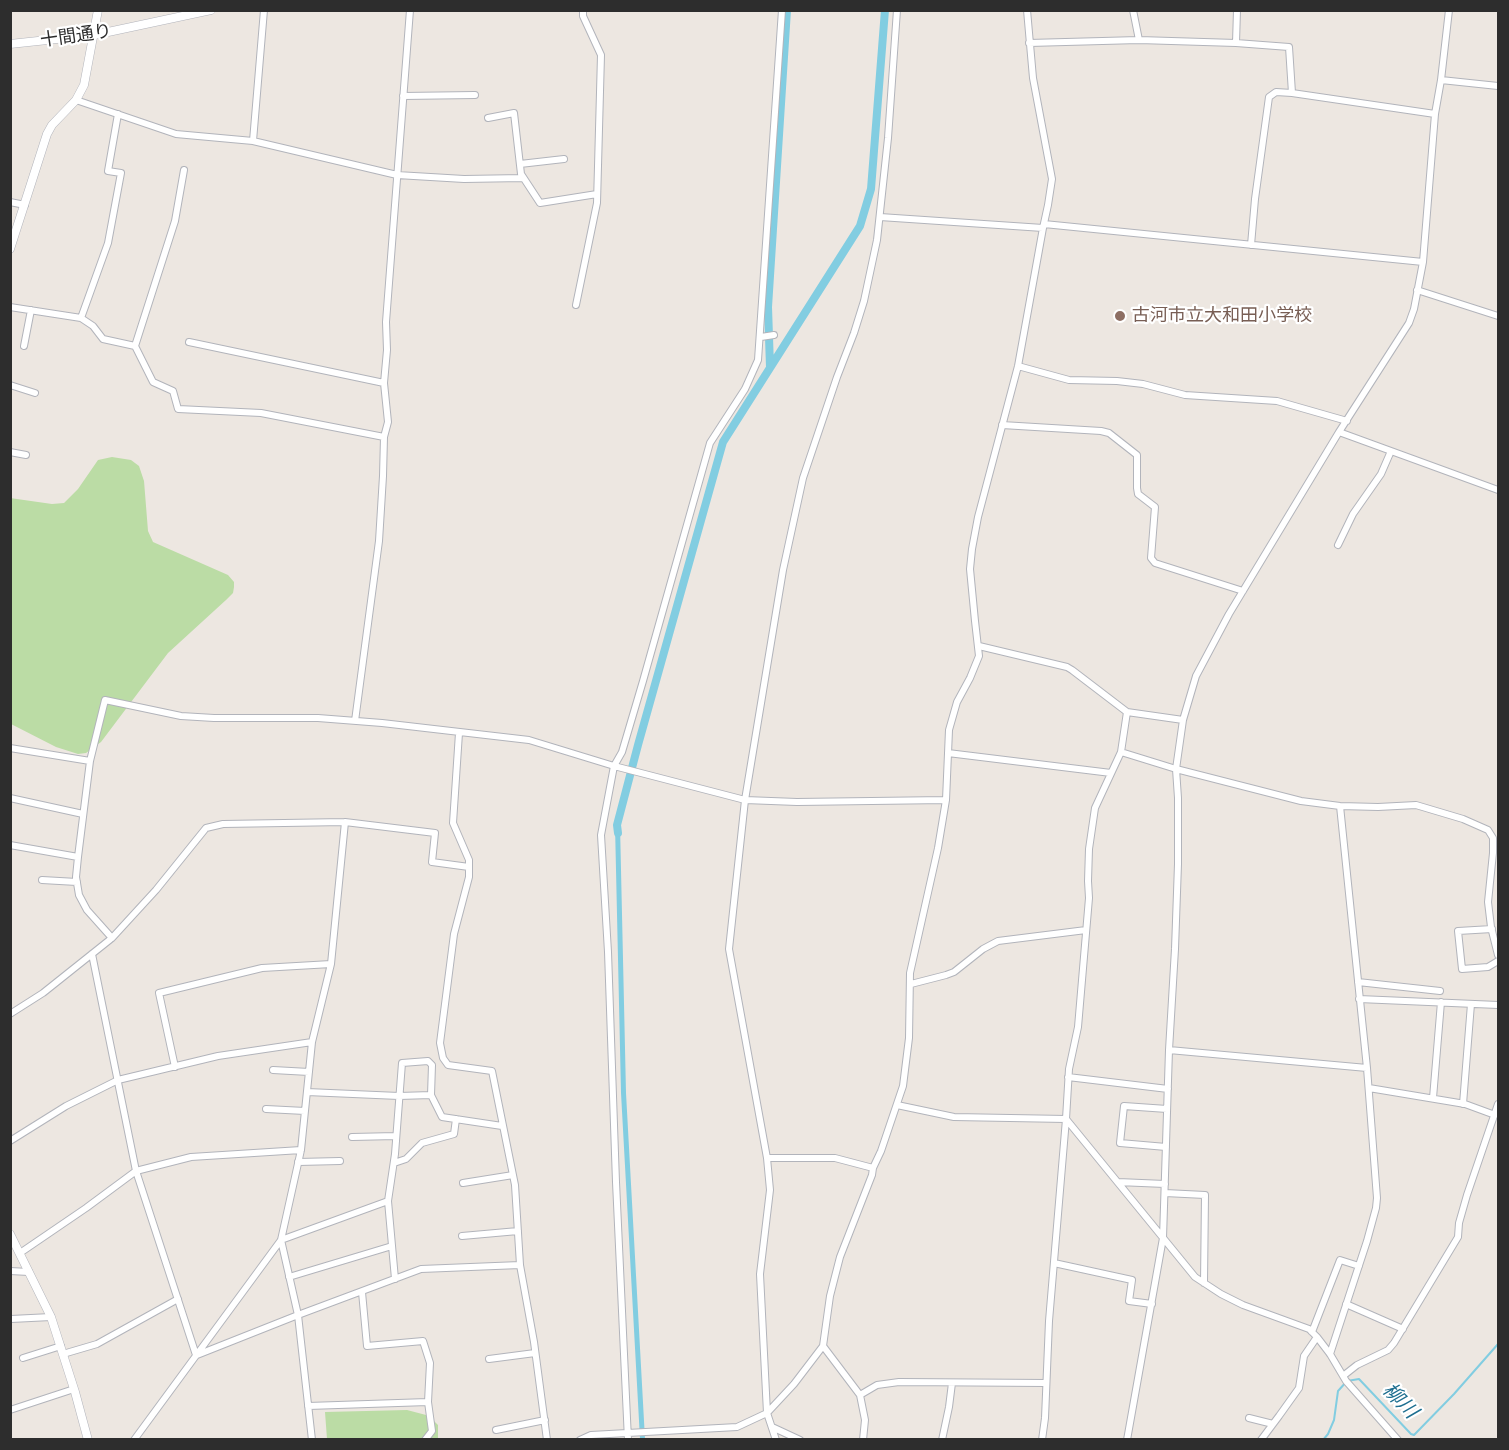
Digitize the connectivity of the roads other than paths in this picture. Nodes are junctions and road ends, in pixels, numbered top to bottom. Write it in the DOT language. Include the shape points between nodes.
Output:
graph roads {
  1 [pos="98,10"];
  2 [pos="211,10"];
  3 [pos="264,10"];
  4 [pos="410,10"];
  5 [pos="583,10"];
  6 [pos="782,10"];
  7 [pos="897,10"];
  8 [pos="1027,10"];
  9 [pos="1133,10"];
  10 [pos="1237,10"];
  11 [pos="1449,10"];
  12 [pos="94,35"];
  13 [pos="1139,40"];
  14 [pos="1236,43"];
  15 [pos="10,44"];
  16 [pos="1029,44"];
  17 [pos="1441,80"];
  18 [pos="1498,86"];
  19 [pos="1292,93"];
  20 [pos="475,95"];
  21 [pos="403,96"];
  22 [pos="76,100"];
  23 [pos="118,114"];
  24 [pos="1435,114"];
  25 [pos="488,118"];
  26 [pos="253,141"];
  27 [pos="564,159"];
  28 [pos="520,164"];
  29 [pos="184,170"];
  30 [pos="397,176"];
  31 [pos="523,178"];
  32 [pos="597,194"];
  33 [pos="10,202"];
  34 [pos="25,205"];
  35 [pos="880,217"];
  36 [pos="1043,226"];
  37 [pos="1251,244"];
  38 [pos="10,249"];
  39 [pos="1423,262"];
  40 [pos="1417,290"];
  41 [pos="576,305"];
  42 [pos="10,307"];
  43 [pos="31,310"];
  44 [pos="1498,316"];
  45 [pos="81,318"];
  46 [pos="774,334"];
  47 [pos="760,337"];
  48 [pos="189,342"];
  49 [pos="24,346"];
  50 [pos="135,346"];
  51 [pos="1018,366"];
  52 [pos="384,383"];
  53 [pos="10,385"];
  54 [pos="35,393"];
  55 [pos="1347,420"];
  56 [pos="1002,425"];
  57 [pos="1339,432"];
  58 [pos="384,437"];
  59 [pos="1391,451"];
  60 [pos="10,452"];
  61 [pos="26,455"];
  62 [pos="1498,490"];
  63 [pos="1338,545"];
  64 [pos="1243,591"];
  65 [pos="979,646"];
  66 [pos="1127,712"];
  67 [pos="1183,720"];
  68 [pos="355,721"];
  69 [pos="459,733"];
  70 [pos="10,748"];
  71 [pos="1121,752"];
  72 [pos="948,753"];
  73 [pos="90,761"];
  74 [pos="614,766"];
  75 [pos="1176,769"];
  76 [pos="1111,773"];
  77 [pos="10,798"];
  78 [pos="745,800"];
  79 [pos="946,800"];
  80 [pos="1340,806"];
  81 [pos="83,814"];
  82 [pos="345,822"];
  83 [pos="10,845"];
  84 [pos="78,856"];
  85 [pos="469,867"];
  86 [pos="42,880"];
  87 [pos="77,882"];
  88 [pos="1491,929"];
  89 [pos="1086,930"];
  90 [pos="112,938"];
  91 [pos="92,954"];
  92 [pos="1498,955"];
  93 [pos="1498,961"];
  94 [pos="332,964"];
  95 [pos="1358,982"];
  96 [pos="911,984"];
  97 [pos="1440,991"];
  98 [pos="1359,999"];
  99 [pos="1441,1002"];
  100 [pos="1472,1004"];
  101 [pos="1498,1005"];
  102 [pos="10,1014"];
  103 [pos="312,1042"];
  104 [pos="1169,1050"];
  105 [pos="175,1067"];
  106 [pos="1367,1068"];
  107 [pos="273,1070"];
  108 [pos="309,1072"];
  109 [pos="1068,1077"];
  110 [pos="118,1080"];
  111 [pos="1369,1088"];
  112 [pos="1168,1089"];
  113 [pos="307,1092"];
  114 [pos="431,1095"];
  115 [pos="399,1096"];
  116 [pos="1432,1098"];
  117 [pos="1463,1104"];
  118 [pos="1498,1104"];
  119 [pos="897,1105"];
  120 [pos="266,1109"];
  121 [pos="1167,1109"];
  122 [pos="305,1111"];
  123 [pos="1495,1115"];
  124 [pos="456,1119"];
  125 [pos="1066,1119"];
  126 [pos="502,1126"];
  127 [pos="396,1136"];
  128 [pos="352,1137"];
  129 [pos="10,1141"];
  130 [pos="1166,1146"];
  131 [pos="301,1150"];
  132 [pos="767,1158"];
  133 [pos="340,1161"];
  134 [pos="298,1162"];
  135 [pos="394,1163"];
  136 [pos="873,1168"];
  137 [pos="136,1171"];
  138 [pos="513,1175"];
  139 [pos="1118,1182"];
  140 [pos="463,1183"];
  141 [pos="1165,1184"];
  142 [pos="1165,1193"];
  143 [pos="388,1201"];
  144 [pos="518,1231"];
  145 [pos="10,1234"];
  146 [pos="462,1236"];
  147 [pos="1163,1238"];
  148 [pos="281,1240"];
  149 [pos="392,1246"];
  150 [pos="20,1253"];
  151 [pos="1053,1263"];
  152 [pos="520,1265"];
  153 [pos="1359,1266"];
  154 [pos="10,1271"];
  155 [pos="29,1272"];
  156 [pos="289,1277"];
  157 [pos="395,1279"];
  158 [pos="1204,1283"];
  159 [pos="362,1292"];
  160 [pos="178,1299"];
  161 [pos="1152,1304"];
  162 [pos="1346,1304"];
  163 [pos="298,1315"];
  164 [pos="51,1317"];
  165 [pos="11,1319"];
  166 [pos="1403,1329"];
  167 [pos="1312,1332"];
  168 [pos="1317,1337"];
  169 [pos="61,1346"];
  170 [pos="823,1346"];
  171 [pos="535,1353"];
  172 [pos="63,1354"];
  173 [pos="1330,1354"];
  174 [pos="196,1355"];
  175 [pos="23,1359"];
  176 [pos="489,1359"];
  177 [pos="1343,1376"];
  178 [pos="952,1383"];
  179 [pos="1046,1383"];
  180 [pos="74,1389"];
  181 [pos="860,1395"];
  182 [pos="428,1402"];
  183 [pos="308,1406"];
  184 [pos="10,1410"];
  185 [pos="767,1413"];
  186 [pos="1249,1418"];
  187 [pos="545,1420"];
  188 [pos="1273,1424"];
  189 [pos="772,1427"];
  190 [pos="496,1430"];
  191 [pos="628,1436"];
  192 [pos="88,1440"];
  193 [pos="134,1440"];
  194 [pos="312,1440"];
  195 [pos="425,1440"];
  196 [pos="548,1440"];
  197 [pos="580,1440"];
  198 [pos="776,1440"];
  199 [pos="800,1440"];
  200 [pos="863,1440"];
  201 [pos="942,1440"];
  202 [pos="1042,1440"];
  203 [pos="1127,1440"];
  204 [pos="1260,1440"];
  205 [pos="1398,1440"];
  1 -- 12 [label="street"];
  2 -- 12 [label="street, 十間通り"];
  3 -- 26 [label="street"];
  4 -- 21 [label="street"];
  5 -- 32 [label="street" via="601,55"];
  6 -- 47 [label="street"];
  7 -- 35 [label="street"];
  8 -- 16 [label="street"];
  9 -- 13 [label="street"];
  10 -- 14 [label="street"];
  11 -- 17 [label="street"];
  12 -- 15 [label="street, 十間通り"];
  12 -- 22 [label="street" via="84,85"];
  13 -- 14 [label="street"];
  13 -- 16 [label="street"];
  14 -- 19 [label="street" via="1289,47"];
  16 -- 36 [label="street" via="1052,179"];
  17 -- 18 [label="street"];
  17 -- 24 [label="street"];
  19 -- 24 [label="street"];
  19 -- 37 [label="street" via="1276,92 1269,97"];
  20 -- 21 [label="street"];
  21 -- 30 [label="street"];
  22 -- 23 [label="street"];
  22 -- 34 [label="street" via="47,134"];
  23 -- 26 [label="street" via="176,134"];
  23 -- 45 [label="street" via="108,171 121,173 108,243"];
  24 -- 39 [label="street"];
  25 -- 28 [label="street" via="514,113"];
  26 -- 30 [label="street"];
  27 -- 28 [label="street"];
  28 -- 31 [label="street"];
  29 -- 50 [label="street" via="176,222"];
  30 -- 31 [label="street"];
  30 -- 52 [label="street"];
  31 -- 32 [label="street" via="540,203"];
  32 -- 41 [label="street"];
  33 -- 34 [label="street"];
  34 -- 38 [label="street"];
  35 -- 36 [label="street"];
  35 -- 78 [label="street" via="864,301 803,478 783,570"];
  36 -- 37 [label="street"];
  36 -- 51 [label="street"];
  37 -- 39 [label="street"];
  39 -- 40 [label="street"];
  40 -- 44 [label="street"];
  40 -- 55 [label="street" via="1409,323"];
  42 -- 43 [label="street"];
  43 -- 45 [label="street"];
  43 -- 49 [label="street"];
  45 -- 50 [label="street" via="103,339"];
  46 -- 47 [label="street"];
  47 -- 74 [label="street" via="759,360 710,443 622,752"];
  48 -- 52 [label="street"];
  50 -- 58 [label="street" via="153,382 173,391 178,409 261,413"];
  51 -- 55 [label="street" via="1069,380 1117,381 1185,395 1277,401"];
  51 -- 56 [label="street"];
  52 -- 58 [label="street" via="388,422"];
  53 -- 54 [label="street"];
  55 -- 57 [label="street"];
  56 -- 64 [label="street" via="1109,433 1137,455 1138,494 1155,507 1151,558"];
  56 -- 65 [label="street" via="978,517 970,568"];
  57 -- 59 [label="street"];
  57 -- 64 [label="street"];
  58 -- 68 [label="street" via="379,541"];
  59 -- 62 [label="street"];
  59 -- 63 [label="street"];
  60 -- 61 [label="street"];
  64 -- 67 [label="street" via="1196,676"];
  65 -- 66 [label="street" via="1067,667"];
  65 -- 72 [label="street" via="978,662 957,702 949,730"];
  66 -- 67 [label="street"];
  66 -- 71 [label="street"];
  67 -- 75 [label="street"];
  68 -- 69 [label="street"];
  68 -- 73 [label="street" via="181,716 105,700"];
  69 -- 74 [label="street" via="529,740"];
  69 -- 85 [label="street" via="453,823"];
  70 -- 73 [label="street"];
  71 -- 75 [label="street"];
  71 -- 76 [label="street"];
  72 -- 76 [label="street"];
  72 -- 79 [label="street"];
  73 -- 81 [label="street"];
  74 -- 78 [label="street"];
  74 -- 191 [label="street" via="601,835"];
  75 -- 80 [label="street" via="1301,801"];
  75 -- 104 [label="street" via="1178,864"];
  76 -- 89 [label="street" via="1095,808"];
  77 -- 81 [label="street"];
  78 -- 79 [label="street"];
  78 -- 132 [label="street" via="729,949"];
  79 -- 96 [label="street" via="916,939"];
  80 -- 88 [label="street" via="1416,805 1488,830 1493,853 1488,902"];
  80 -- 95 [label="street"];
  81 -- 84 [label="street"];
  82 -- 85 [label="street" via="435,832 432,862"];
  82 -- 90 [label="street" via="223,824 206,828"];
  82 -- 94 [label="street"];
  83 -- 84 [label="street"];
  84 -- 87 [label="street"];
  85 -- 126 [label="street" via="454,934 440,1043 448,1065 492,1071"];
  86 -- 87 [label="street"];
  87 -- 90 [label="street" via="87,910"];
  88 -- 92 [label="street"];
  88 -- 93 [label="street" via="1458,931 1462,969 1488,967"];
  89 -- 96 [label="street" via="998,941 954,972"];
  89 -- 109 [label="street" via="1078,1027"];
  90 -- 91 [label="street"];
  91 -- 102 [label="street"];
  91 -- 110 [label="street"];
  94 -- 103 [label="street"];
  94 -- 105 [label="street" via="262,968 159,993"];
  95 -- 97 [label="street"];
  95 -- 98 [label="street"];
  96 -- 119 [label="street" via="909,1038"];
  98 -- 99 [label="street"];
  98 -- 106 [label="street"];
  99 -- 100 [label="street"];
  99 -- 116 [label="street"];
  100 -- 101 [label="street"];
  100 -- 117 [label="street"];
  103 -- 105 [label="street" via="218,1056"];
  103 -- 108 [label="street"];
  104 -- 106 [label="street"];
  104 -- 112 [label="street"];
  105 -- 110 [label="street"];
  106 -- 111 [label="street"];
  107 -- 108 [label="street"];
  108 -- 113 [label="street"];
  109 -- 112 [label="street"];
  109 -- 125 [label="street"];
  110 -- 129 [label="street"];
  110 -- 137 [label="street"];
  111 -- 116 [label="street"];
  111 -- 153 [label="street" via="1377,1198"];
  112 -- 121 [label="street"];
  113 -- 115 [label="street"];
  113 -- 122 [label="street"];
  114 -- 115 [label="street"];
  114 -- 115 [label="street" via="432,1065 428,1061 402,1063"];
  114 -- 124 [label="street" via="442,1117"];
  115 -- 127 [label="street"];
  116 -- 117 [label="street"];
  117 -- 123 [label="street"];
  118 -- 123 [label="street"];
  119 -- 125 [label="street" via="954,1117"];
  119 -- 136 [label="street"];
  120 -- 122 [label="street"];
  121 -- 130 [label="street"];
  121 -- 130 [label="street" via="1124,1106 1120,1143"];
  122 -- 131 [label="street"];
  123 -- 166 [label="street" via="1467,1195 1458,1237"];
  124 -- 126 [label="street"];
  124 -- 135 [label="street" via="454,1134 422,1143 406,1159"];
  125 -- 139 [label="street"];
  125 -- 151 [label="street"];
  126 -- 138 [label="street"];
  127 -- 128 [label="street"];
  127 -- 135 [label="street"];
  130 -- 141 [label="street"];
  131 -- 134 [label="street"];
  131 -- 137 [label="street" via="191,1157"];
  132 -- 136 [label="street" via="835,1158"];
  132 -- 185 [label="street" via="770,1190 760,1274"];
  133 -- 134 [label="street"];
  134 -- 148 [label="street"];
  135 -- 143 [label="street"];
  136 -- 170 [label="street" via="840,1257"];
  137 -- 150 [label="street"];
  137 -- 160 [label="street"];
  138 -- 140 [label="street"];
  138 -- 144 [label="street"];
  139 -- 141 [label="street"];
  139 -- 147 [label="street"];
  141 -- 142 [label="street"];
  142 -- 147 [label="street"];
  142 -- 158 [label="street" via="1205,1195"];
  143 -- 148 [label="street"];
  143 -- 149 [label="street"];
  144 -- 146 [label="street"];
  144 -- 152 [label="street"];
  145 -- 150 [label="street"];
  147 -- 158 [label="street"];
  147 -- 161 [label="street"];
  148 -- 156 [label="street"];
  148 -- 174 [label="street"];
  149 -- 156 [label="street"];
  149 -- 157 [label="street"];
  150 -- 155 [label="street"];
  151 -- 161 [label="street" via="1132,1280 1129,1301"];
  151 -- 179 [label="street"];
  152 -- 157 [label="street" via="421,1269"];
  152 -- 171 [label="street"];
  153 -- 162 [label="street"];
  153 -- 167 [label="street" via="1340,1260"];
  154 -- 155 [label="street"];
  155 -- 164 [label="street"];
  156 -- 163 [label="street"];
  157 -- 159 [label="street"];
  158 -- 167 [label="street" via="1243,1305"];
  159 -- 163 [label="street"];
  159 -- 182 [label="street" via="367,1346 423,1341 430,1363"];
  160 -- 172 [label="street" via="97,1344"];
  160 -- 174 [label="street"];
  161 -- 203 [label="street"];
  162 -- 166 [label="street"];
  162 -- 173 [label="street"];
  163 -- 174 [label="street"];
  163 -- 183 [label="street"];
  164 -- 165 [label="street"];
  164 -- 169 [label="street"];
  166 -- 177 [label="street" via="1388,1350"];
  167 -- 168 [label="street"];
  168 -- 173 [label="street"];
  168 -- 188 [label="street" via="1304,1356 1299,1388"];
  169 -- 172 [label="street"];
  169 -- 175 [label="street"];
  170 -- 181 [label="street"];
  170 -- 185 [label="street"];
  171 -- 176 [label="street"];
  171 -- 187 [label="street"];
  172 -- 180 [label="street"];
  173 -- 177 [label="street"];
  174 -- 193 [label="street"];
  177 -- 205 [label="street"];
  178 -- 179 [label="street"];
  178 -- 181 [label="street" via="899,1382 877,1385"];
  178 -- 201 [label="street"];
  179 -- 202 [label="street"];
  180 -- 184 [label="street"];
  180 -- 192 [label="street"];
  181 -- 200 [label="street" via="865,1420"];
  182 -- 183 [label="street"];
  182 -- 195 [label="street" via="432,1431"];
  183 -- 194 [label="street"];
  185 -- 189 [label="street"];
  185 -- 191 [label="street" via="737,1427"];
  186 -- 188 [label="street"];
  187 -- 190 [label="street"];
  187 -- 196 [label="street"];
  188 -- 204 [label="street"];
  189 -- 198 [label="street"];
  189 -- 199 [label="street"];
  191 -- 197 [label="street" via="591,1435"];
}
